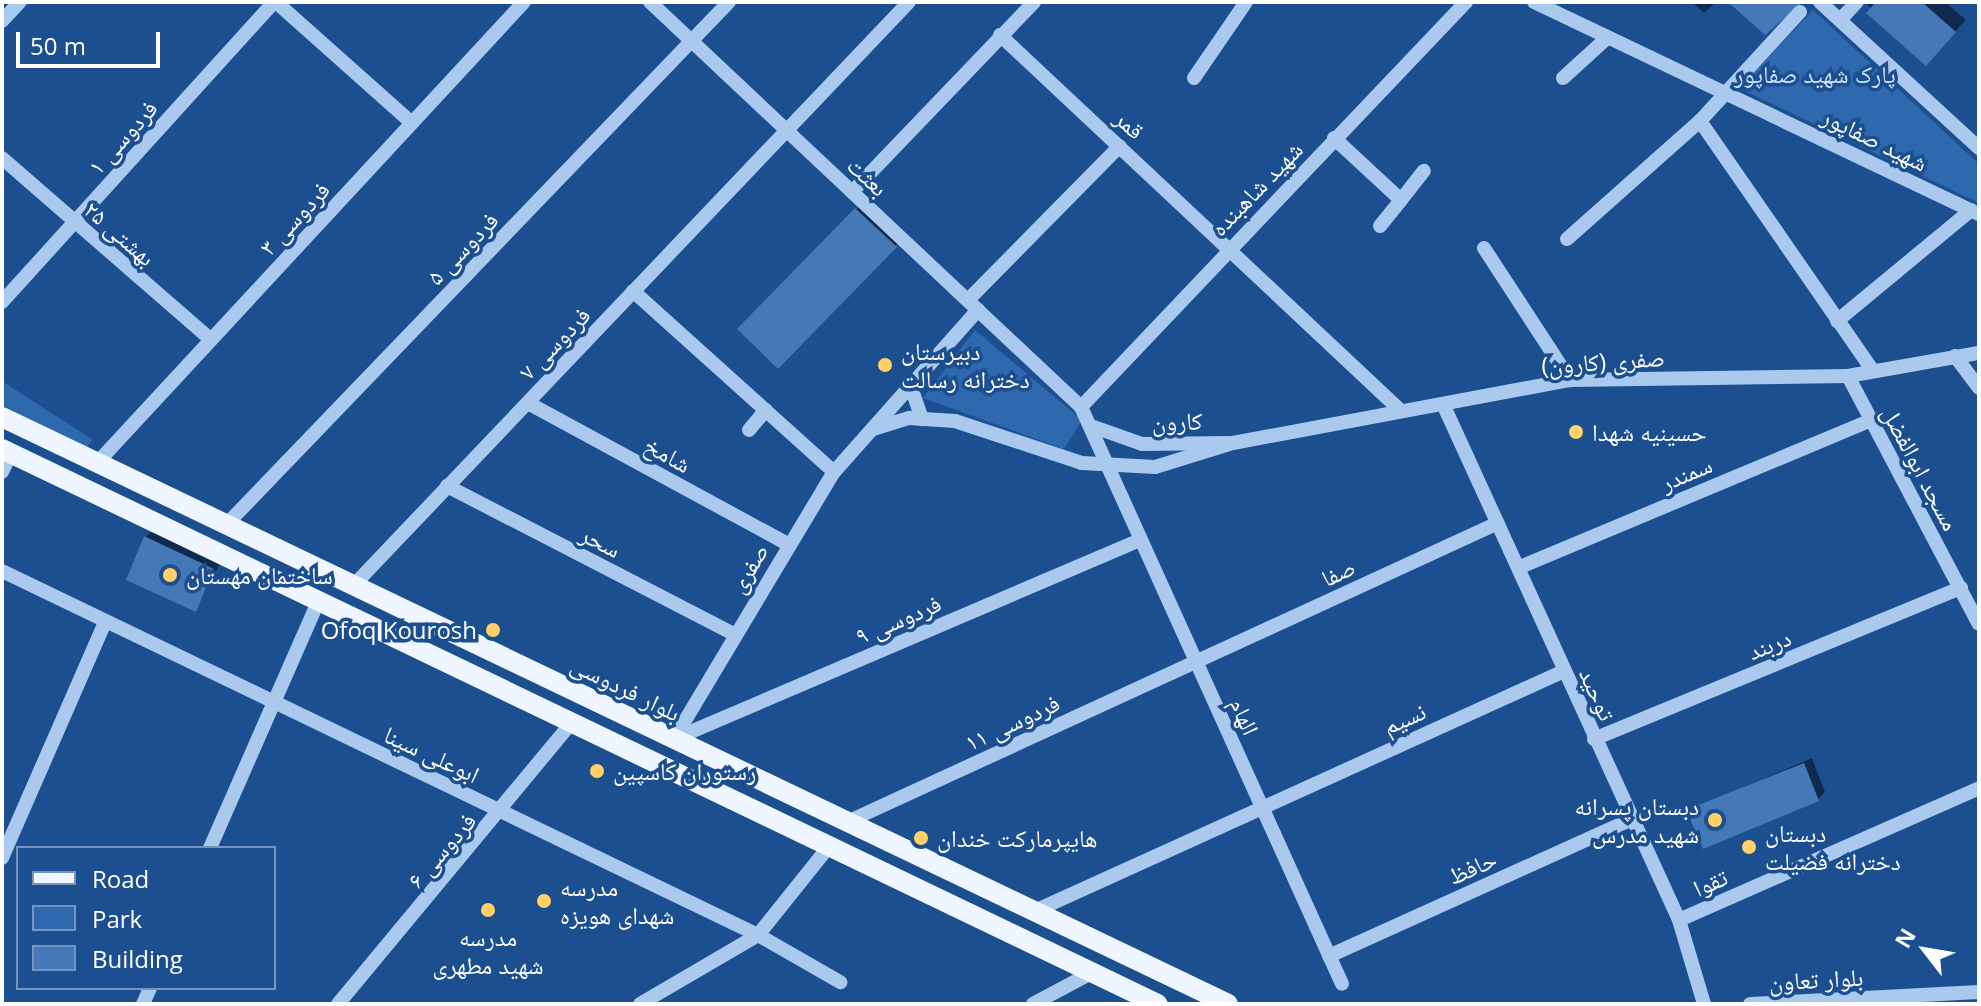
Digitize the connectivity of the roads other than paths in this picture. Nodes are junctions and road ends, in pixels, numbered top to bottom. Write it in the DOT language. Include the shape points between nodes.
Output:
graph roads {
  1 [pos="20,2"];
  2 [pos="275,2"];
  3 [pos="524,2"];
  4 [pos="650,2"];
  5 [pos="729,2"];
  6 [pos="909,2"];
  7 [pos="1034,2"];
  8 [pos="1246,2"];
  9 [pos="1466,2"];
  10 [pos="1534,2"];
  11 [pos="1820,2"];
  12 [pos="1857,2"];
  13 [pos="1800,12"];
  14 [pos="1840,20"];
  15 [pos="2,21"];
  16 [pos="1000,35"];
  17 [pos="1607,38"];
  18 [pos="691,41"];
  19 [pos="1194,78"];
  20 [pos="1563,78"];
  21 [pos="1728,91"];
  22 [pos="1700,121"];
  23 [pos="412,123"];
  24 [pos="1979,125"];
  25 [pos="787,130"];
  26 [pos="1334,138"];
  27 [pos="1974,142"];
  28 [pos="1120,146"];
  29 [pos="2,158"];
  30 [pos="1424,171"];
  31 [pos="852,192"];
  32 [pos="1401,200"];
  33 [pos="1975,212"];
  34 [pos="74,222"];
  35 [pos="1380,226"];
  36 [pos="1567,239"];
  37 [pos="1230,246"];
  38 [pos="1484,248"];
  39 [pos="633,291"];
  40 [pos="2,302"];
  41 [pos="973,305"];
  42 [pos="1837,321"];
  43 [pos="211,340"];
  44 [pos="1979,353"];
  45 [pos="1955,356"];
  46 [pos="1873,371"];
  47 [pos="1848,376"];
  48 [pos="1570,380"];
  49 [pos="911,387"];
  50 [pos="1979,388"];
  51 [pos="528,403"];
  52 [pos="1443,404"];
  53 [pos="1081,407"];
  54 [pos="766,410"];
  55 [pos="1400,410"];
  56 [pos="2,417"];
  57 [pos="922,419"];
  58 [pos="1869,421"];
  59 [pos="1094,427"];
  60 [pos="873,429"];
  61 [pos="749,430"];
  62 [pos="1233,443"];
  63 [pos="6,451"];
  64 [pos="97,463"];
  65 [pos="1107,467"];
  66 [pos="2,472"];
  67 [pos="834,472"];
  68 [pos="447,486"];
  69 [pos="1498,523"];
  70 [pos="226,525"];
  71 [pos="1140,540"];
  72 [pos="788,544"];
  73 [pos="1520,567"];
  74 [pos="2,571"];
  75 [pos="353,586"];
  76 [pos="1961,588"];
  77 [pos="319,600"];
  78 [pos="105,622"];
  79 [pos="1979,624"];
  80 [pos="734,634"];
  81 [pos="1196,662"];
  82 [pos="1564,671"];
  83 [pos="273,704"];
  84 [pos="573,721"];
  85 [pos="674,739"];
  86 [pos="1594,739"];
  87 [pos="1979,788"];
  88 [pos="1261,805"];
  89 [pos="503,812"];
  90 [pos="1632,819"];
  91 [pos="847,822"];
  92 [pos="831,844"];
  93 [pos="211,846"];
  94 [pos="2,858"];
  95 [pos="1037,910"];
  96 [pos="1679,920"];
  97 [pos="758,935"];
  98 [pos="1329,956"];
  99 [pos="1093,972"];
  100 [pos="840,982"];
  101 [pos="1342,984"];
  102 [pos="1975,990"];
  103 [pos="338,1004"];
  104 [pos="640,1004"];
  105 [pos="1033,1004"];
  106 [pos="1158,1004"];
  107 [pos="1228,1004"];
  108 [pos="1704,1004"];
  109 [pos="1750,1004"];
  1 -- 15 [label="street"];
  2 -- 23 [label="street"];
  2 -- 34 [label="street, فردوسی ۱"];
  3 -- 23 [label="street, فردوسی ۳"];
  4 -- 18 [label="street, بعثت"];
  5 -- 18 [label="street, فردوسی ۵"];
  6 -- 25 [label="street"];
  7 -- 16 [label="street"];
  8 -- 19 [label="street"];
  9 -- 26 [label="street, شهید شاهبنده"];
  10 -- 17 [label="street, شهید صفاپور"];
  11 -- 14 [label="street"];
  12 -- 14 [label="street"];
  13 -- 21 [label="street"];
  14 -- 27 [label="street"];
  16 -- 28 [label="street, قمر"];
  16 -- 31 [label="street"];
  17 -- 20 [label="street"];
  17 -- 21 [label="street, شهید صفاپور"];
  18 -- 25 [label="street, بعثت"];
  18 -- 70 [label="street, فردوسی ۵"];
  21 -- 22 [label="street"];
  21 -- 33 [label="street, شهید صفاپور"];
  22 -- 36 [label="street"];
  22 -- 42 [label="street"];
  23 -- 43 [label="street, فردوسی ۳"];
  24 -- 27 [label="street"];
  25 -- 31 [label="street, بعثت"];
  25 -- 39 [label="street, فردوسی ۷"];
  26 -- 32 [label="street"];
  26 -- 37 [label="street, شهید شاهبنده"];
  28 -- 37 [label="street, قمر"];
  28 -- 41 [label="street, صفری"];
  29 -- 34 [label="street, بهشتی ۲۵"];
  30 -- 32 [label="street"];
  31 -- 41 [label="street, بعثت"];
  32 -- 35 [label="street"];
  33 -- 42 [label="street"];
  34 -- 40 [label="street, فردوسی ۱"];
  34 -- 43 [label="street, بهشتی ۲۵"];
  37 -- 53 [label="street, شهید شاهبنده"];
  37 -- 55 [label="street, قمر"];
  38 -- 48 [label="street"];
  39 -- 51 [label="street, فردوسی ۷"];
  39 -- 54 [label="street"];
  41 -- 49 [label="street, صفری"];
  41 -- 53 [label="street, بعثت"];
  42 -- 46 [label="street"];
  43 -- 64 [label="street, فردوسی ۳"];
  44 -- 45 [label="street, صفری (کارون)"];
  45 -- 46 [label="street, صفری (کارون)"];
  45 -- 50 [label="street"];
  46 -- 47 [label="street, صفری (کارون)"];
  47 -- 48 [label="street, صفری (کارون)"];
  47 -- 58 [label="street, مسجد ابوالفضل"];
  48 -- 52 [label="street, صفری (کارون)"];
  49 -- 57 [label="street"];
  49 -- 60 [label="street, صفری"];
  51 -- 68 [label="street, فردوسی ۷"];
  51 -- 72 [label="street, شامخ"];
  52 -- 55 [label="street, صفری (کارون)"];
  52 -- 69 [label="street, توحید"];
  53 -- 59 [label="street, بعثت"];
  54 -- 61 [label="street"];
  54 -- 67 [label="street"];
  55 -- 62 [label="street, صفری (کارون)"];
  56 -- 64 [label="main road, بلوار فردوسی"];
  57 -- 60 [label="street"];
  57 -- 65 [label="street" via="1011,435"];
  58 -- 73 [label="street, سمندر"];
  58 -- 76 [label="street, مسجد ابوالفضل"];
  59 -- 62 [label="street, کارون" via="1142,444"];
  59 -- 65 [label="street, الهام"];
  60 -- 67 [label="street, صفری"];
  62 -- 65 [label="street, کارون" via="1173,464"];
  63 -- 66 [label="street"];
  63 -- 77 [label="main road"];
  64 -- 70 [label="main road, بلوار فردوسی"];
  65 -- 71 [label="street, الهام"];
  67 -- 72 [label="street, صفری"];
  68 -- 75 [label="street, فردوسی ۷"];
  68 -- 80 [label="street, سحر"];
  69 -- 73 [label="street, توحید"];
  69 -- 81 [label="street, صفا"];
  70 -- 75 [label="main road, بلوار فردوسی"];
  71 -- 81 [label="street, الهام"];
  71 -- 85 [label="street, فردوسی ۹"];
  72 -- 80 [label="street, صفری"];
  73 -- 82 [label="street, توحید"];
  74 -- 78 [label="street, ابوعلی سینا"];
  75 -- 85 [label="main road, بلوار فردوسی"];
  76 -- 79 [label="street, مسجد ابوالفضل"];
  76 -- 86 [label="street, دربند"];
  77 -- 83 [label="street"];
  77 -- 84 [label="main road"];
  78 -- 83 [label="street, ابوعلی سینا"];
  78 -- 94 [label="street"];
  80 -- 85 [label="street, صفری"];
  81 -- 88 [label="street, الهام"];
  81 -- 91 [label="street, فردوسی ۱۱"];
  82 -- 86 [label="street, توحید"];
  82 -- 88 [label="street, نسیم"];
  83 -- 89 [label="street, ابوعلی سینا"];
  83 -- 93 [label="street"];
  84 -- 89 [label="street, فردوسی ۶"];
  84 -- 92 [label="main road"];
  85 -- 91 [label="main road, بلوار فردوسی"];
  86 -- 90 [label="street, توحید"];
  87 -- 96 [label="street, تقوا"];
  88 -- 95 [label="street, نسیم"];
  88 -- 98 [label="street, الهام"];
  89 -- 97 [label="street, ابوعلی سینا"];
  89 -- 103 [label="street, فردوسی ۶"];
  90 -- 96 [label="street, توحید"];
  90 -- 98 [label="street, حافظ"];
  91 -- 95 [label="main road, بلوار فردوسی"];
  92 -- 97 [label="street"];
  92 -- 99 [label="main road"];
  95 -- 107 [label="main road, بلوار فردوسی"];
  96 -- 108 [label="street, توحید"];
  97 -- 100 [label="street, ابوعلی سینا"];
  97 -- 104 [label="street"];
  98 -- 101 [label="street, الهام"];
  99 -- 105 [label="street"];
  99 -- 106 [label="main road"];
  102 -- 109 [label="street, بلوار تعاون"];
}
